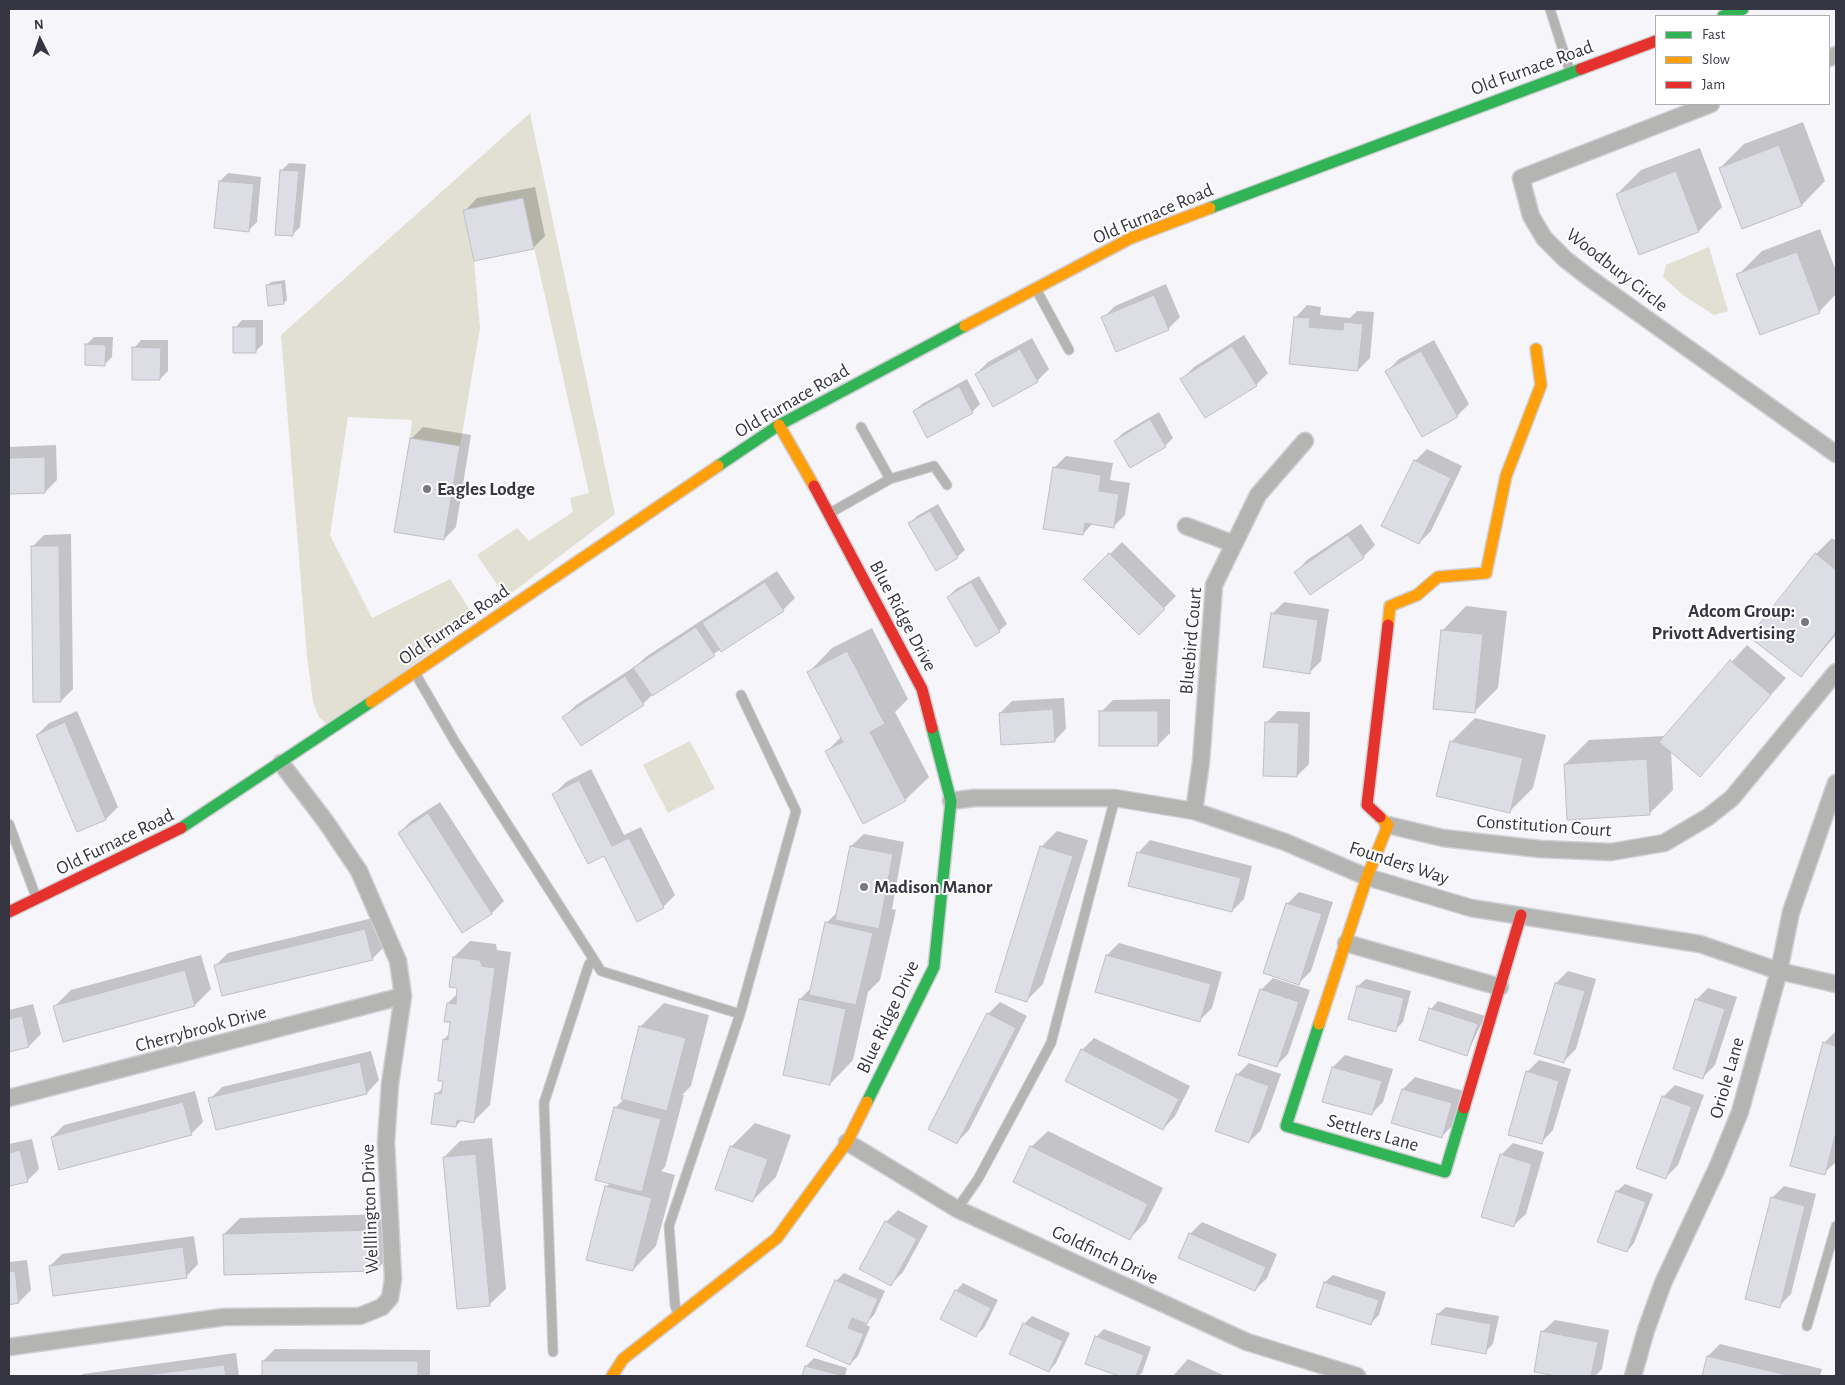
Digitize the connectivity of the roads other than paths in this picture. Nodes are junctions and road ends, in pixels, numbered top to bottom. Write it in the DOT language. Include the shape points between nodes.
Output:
graph roads {
  1 [pos="1550,9"];
  2 [pos="1743,9"];
  3 [pos="1726,15"];
  4 [pos="1655,41"];
  5 [pos="1570,72"];
  6 [pos="1708,105"];
  7 [pos="1035,288"];
  8 [pos="1536,349"];
  9 [pos="1069,350"];
  10 [pos="779,425"];
  11 [pos="862,427"];
  12 [pos="1305,441"];
  13 [pos="1836,454"];
  14 [pos="890,478"];
  15 [pos="947,485"];
  16 [pos="830,513"];
  17 [pos="1186,526"];
  18 [pos="1234,544"];
  19 [pos="1836,672"];
  20 [pos="415,673"];
  21 [pos="741,695"];
  22 [pos="281,763"];
  23 [pos="1836,783"];
  24 [pos="1115,798"];
  25 [pos="950,801"];
  26 [pos="1194,811"];
  27 [pos="9,824"];
  28 [pos="1388,825"];
  29 [pos="1367,877"];
  30 [pos="36,900"];
  31 [pos="9,912"];
  32 [pos="1521,915"];
  33 [pos="1346,943"];
  34 [pos="594,960"];
  35 [pos="1779,971"];
  36 [pos="1836,984"];
  37 [pos="1500,987"];
  38 [pos="402,996"];
  39 [pos="740,1014"];
  40 [pos="9,1098"];
  41 [pos="847,1142"];
  42 [pos="957,1209"];
  43 [pos="1836,1226"];
  44 [pos="678,1314"];
  45 [pos="1807,1326"];
  46 [pos="9,1347"];
  47 [pos="553,1352"];
  48 [pos="612,1376"];
  49 [pos="1358,1376"];
  50 [pos="1634,1376"];
  1 -- 5 [label="lane"];
  2 -- 3 [label="street"];
  4 -- 5 [label="street, Old Furnace Road"];
  5 -- 7 [label="street, Old Furnace Road" via="1131,238"];
  6 -- 13 [label="street, Woodbury Circle" via="1520,178 1531,216 1544,238 1564,259"];
  7 -- 9 [label="lane"];
  7 -- 10 [label="street, Old Furnace Road"];
  8 -- 28 [label="street" via="1541,384 1506,476 1486,573 1438,577 1417,595 1390,606 1367,805"];
  10 -- 16 [label="street, Blue Ridge Drive"];
  10 -- 20 [label="street, Old Furnace Road"];
  11 -- 14 [label="lane"];
  12 -- 18 [label="street, Bluebird Court" via="1258,495"];
  14 -- 15 [label="lane" via="934,466"];
  14 -- 16 [label="lane"];
  16 -- 25 [label="street, Blue Ridge Drive" via="922,689"];
  17 -- 18 [label="street"];
  18 -- 26 [label="street, Bluebird Court" via="1214,585 1201,762"];
  19 -- 28 [label="street, Constitution Court" via="1732,798 1687,831 1664,843 1611,852 1540,849 1443,838"];
  20 -- 22 [label="street, Old Furnace Road"];
  20 -- 34 [label="lane" via="455,742"];
  21 -- 39 [label="lane" via="796,811"];
  22 -- 30 [label="street, Old Furnace Road" via="192,823"];
  22 -- 38 [label="street, Welllington Drive" via="358,871 398,962"];
  23 -- 35 [label="street, Oriole Lane" via="1791,912"];
  24 -- 25 [label="street, Founders Way" via="974,798"];
  24 -- 26 [label="street, Founders Way"];
  24 -- 42 [label="lane" via="1051,1043 978,1179"];
  25 -- 41 [label="street, Blue Ridge Drive" via="934,967"];
  26 -- 29 [label="street, Founders Way" via="1285,842"];
  27 -- 30 [label="lane"];
  28 -- 29 [label="street, Settlers Lane"];
  29 -- 32 [label="street, Founders Way" via="1471,908"];
  29 -- 33 [label="street, Settlers Lane"];
  30 -- 31 [label="street, Old Furnace Road"];
  32 -- 35 [label="street, Founders Way" via="1700,944"];
  32 -- 37 [label="street, Settlers Lane"];
  33 -- 37 [label="street"];
  33 -- 37 [label="street, Settlers Lane" via="1286,1126 1435,1170 1444,1172"];
  34 -- 39 [label="lane" via="601,971"];
  34 -- 47 [label="lane" via="589,964 544,1103"];
  35 -- 36 [label="street, Founders Way"];
  35 -- 50 [label="street, Oriole Lane" via="1733,1131 1663,1283"];
  38 -- 40 [label="street, Cherrybrook Drive"];
  38 -- 46 [label="street, Welllington Drive" via="386,1142 393,1279 390,1298 382,1307 360,1316 224,1317"];
  39 -- 44 [label="lane" via="669,1226"];
  41 -- 42 [label="street, Goldfinch Drive"];
  41 -- 44 [label="street, Blue Ridge Drive" via="777,1238"];
  42 -- 49 [label="street, Goldfinch Drive" via="1247,1342"];
  43 -- 45 [label="lane"];
  44 -- 48 [label="street, Blue Ridge Drive" via="623,1359"];
}
